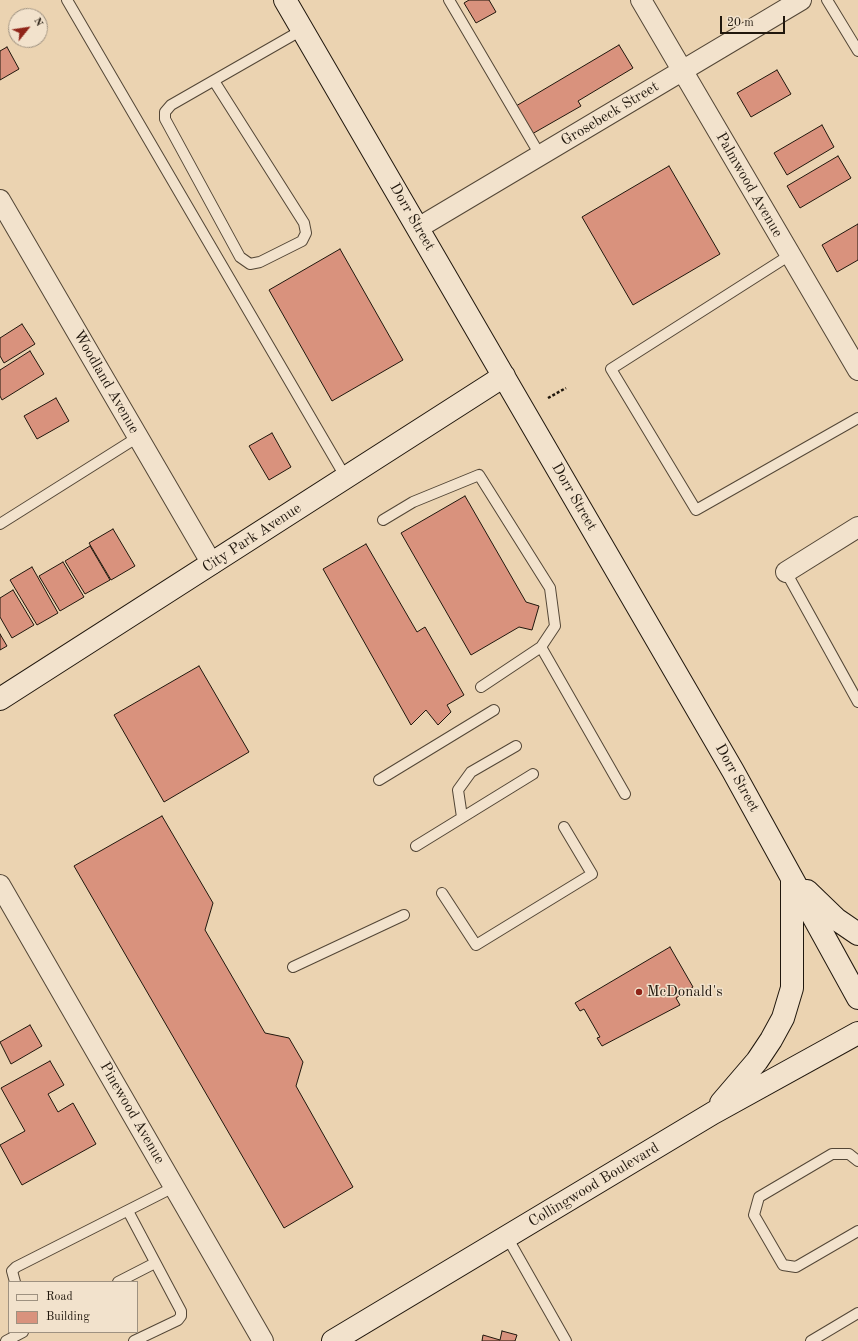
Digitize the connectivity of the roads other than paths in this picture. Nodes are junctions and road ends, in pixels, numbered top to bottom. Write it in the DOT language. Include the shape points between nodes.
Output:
graph roads {
  1 [pos="68,0"];
  2 [pos="285,0"];
  3 [pos="449,0"];
  4 [pos="641,0"];
  5 [pos="801,0"];
  6 [pos="827,0"];
  7 [pos="302,30"];
  8 [pos="858,51"];
  9 [pos="682,71"];
  10 [pos="214,81"];
  11 [pos="540,155"];
  12 [pos="0,200"];
  13 [pos="418,228"];
  14 [pos="790,255"];
  15 [pos="858,370"];
  16 [pos="504,376"];
  17 [pos="858,418"];
  18 [pos="138,437"];
  19 [pos="346,478"];
  20 [pos="383,520"];
  21 [pos="0,524"];
  22 [pos="858,527"];
  23 [pos="212,564"];
  24 [pos="786,572"];
  25 [pos="542,647"];
  26 [pos="481,687"];
  27 [pos="0,699"];
  28 [pos="858,702"];
  29 [pos="494,710"];
  30 [pos="516,746"];
  31 [pos="533,774"];
  32 [pos="379,780"];
  33 [pos="626,794"];
  34 [pos="462,817"];
  35 [pos="564,827"];
  36 [pos="416,846"];
  37 [pos="792,876"];
  38 [pos="0,885"];
  39 [pos="442,893"];
  40 [pos="404,914"];
  41 [pos="858,934"];
  42 [pos="293,967"];
  43 [pos="858,998"];
  44 [pos="858,1033"];
  45 [pos="713,1113"];
  46 [pos="858,1161"];
  47 [pos="174,1187"];
  48 [pos="128,1211"];
  49 [pos="858,1231"];
  50 [pos="507,1237"];
  51 [pos="155,1263"];
  52 [pos="15,1281"];
  53 [pos="120,1281"];
  54 [pos="858,1313"];
  55 [pos="21,1333"];
  56 [pos="6,1341"];
  57 [pos="134,1341"];
  58 [pos="263,1341"];
  59 [pos="332,1341"];
  60 [pos="566,1341"];
  61 [pos="811,1341"];
  1 -- 19 [label="lane"];
  2 -- 7 [label="main road, Dorr Street"];
  3 -- 11 [label="lane"];
  4 -- 9 [label="street, Palmwood Avenue"];
  5 -- 9 [label="street, Grosebeck Street"];
  6 -- 8 [label="lane"];
  7 -- 10 [label="lane"];
  7 -- 13 [label="main road, Dorr Street"];
  9 -- 11 [label="street, Grosebeck Street"];
  9 -- 14 [label="street, Palmwood Avenue"];
  10 -- 10 [label="lane" via="171,105 165,112 165,119 240,257 250,264 260,262 302,241 306,233 304,223"];
  11 -- 13 [label="street, Grosebeck Street"];
  12 -- 18 [label="street, Woodland Avenue"];
  13 -- 16 [label="main road, Dorr Street"];
  14 -- 15 [label="street, Palmwood Avenue"];
  14 -- 17 [label="lane" via="611,369 696,510"];
  16 -- 19 [label="main road, City Park Avenue"];
  16 -- 37 [label="main road, Dorr Street"];
  18 -- 21 [label="lane"];
  18 -- 23 [label="street, Woodland Avenue"];
  19 -- 23 [label="main road, City Park Avenue"];
  20 -- 25 [label="lane" via="413,502 479,475 550,588 555,626"];
  22 -- 24 [label="street"];
  23 -- 27 [label="main road, City Park Avenue"];
  24 -- 28 [label="lane"];
  25 -- 26 [label="lane"];
  25 -- 33 [label="lane"];
  29 -- 32 [label="lane"];
  30 -- 34 [label="lane" via="470,772 458,790"];
  31 -- 34 [label="lane"];
  34 -- 36 [label="lane"];
  35 -- 39 [label="lane" via="592,874 476,945"];
  37 -- 41 [label="main road" via="836,919"];
  37 -- 43 [label="main road, Dorr Street"];
  37 -- 45 [label="main road" via="792,988 783,1018 756,1061"];
  38 -- 47 [label="street, Pinewood Avenue"];
  40 -- 42 [label="lane"];
  44 -- 45 [label="main road, Collingwood Boulevard"];
  45 -- 50 [label="main road, Collingwood Boulevard"];
  46 -- 49 [label="lane" via="849,1154 832,1154 759,1197 754,1215 783,1265 796,1267"];
  47 -- 48 [label="lane"];
  47 -- 58 [label="street, Pinewood Avenue"];
  48 -- 51 [label="lane"];
  48 -- 52 [label="lane" via="16,1267 12,1271"];
  50 -- 59 [label="main road, Collingwood Boulevard"];
  50 -- 60 [label="lane"];
  51 -- 53 [label="lane"];
  51 -- 57 [label="lane" via="181,1311 181,1316 178,1320"];
  54 -- 61 [label="lane"];
  55 -- 56 [label="lane"];
}
